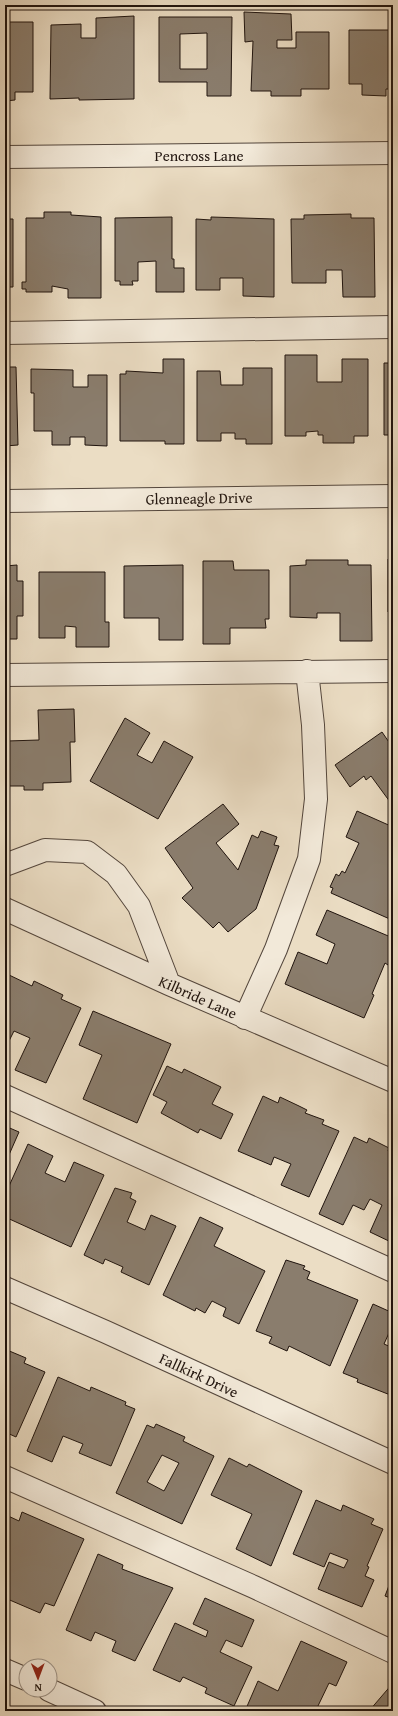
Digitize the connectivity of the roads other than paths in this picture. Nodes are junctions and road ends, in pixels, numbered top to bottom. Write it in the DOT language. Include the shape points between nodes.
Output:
graph roads {
  1 [pos="393,153"];
  2 [pos="5,156"];
  3 [pos="393,327"];
  4 [pos="5,333"];
  5 [pos="393,496"];
  6 [pos="5,501"];
  7 [pos="307,671"];
  8 [pos="393,671"];
  9 [pos="5,675"];
  10 [pos="5,865"];
  11 [pos="5,909"];
  12 [pos="169,984"];
  13 [pos="245,1018"];
  14 [pos="393,1081"];
  15 [pos="5,1096"];
  16 [pos="393,1271"];
  17 [pos="5,1288"];
  18 [pos="393,1463"];
  19 [pos="5,1478"];
  20 [pos="393,1652"];
  21 [pos="5,1670"];
  22 [pos="18,1676"];
  23 [pos="58,1694"];
  24 [pos="95,1711"];
  1 -- 2 [label="street, Pencross Lane"];
  3 -- 4 [label="street"];
  5 -- 6 [label="street, Glenneagle Drive"];
  7 -- 8 [label="street"];
  7 -- 9 [label="street"];
  7 -- 13 [label="street" via="313,725 316,799 309,860 276,949"];
  10 -- 12 [label="street" via="45,850 87,852 116,874 139,906"];
  11 -- 12 [label="street, Kilbride Lane"];
  12 -- 13 [label="street, Kilbride Lane"];
  13 -- 14 [label="street, Kilbride Lane"];
  15 -- 16 [label="street"];
  17 -- 18 [label="street, Fallkirk Drive"];
  19 -- 20 [label="street" via="254,1587"];
  21 -- 22 [label="street"];
  23 -- 24 [label="street"];
}
